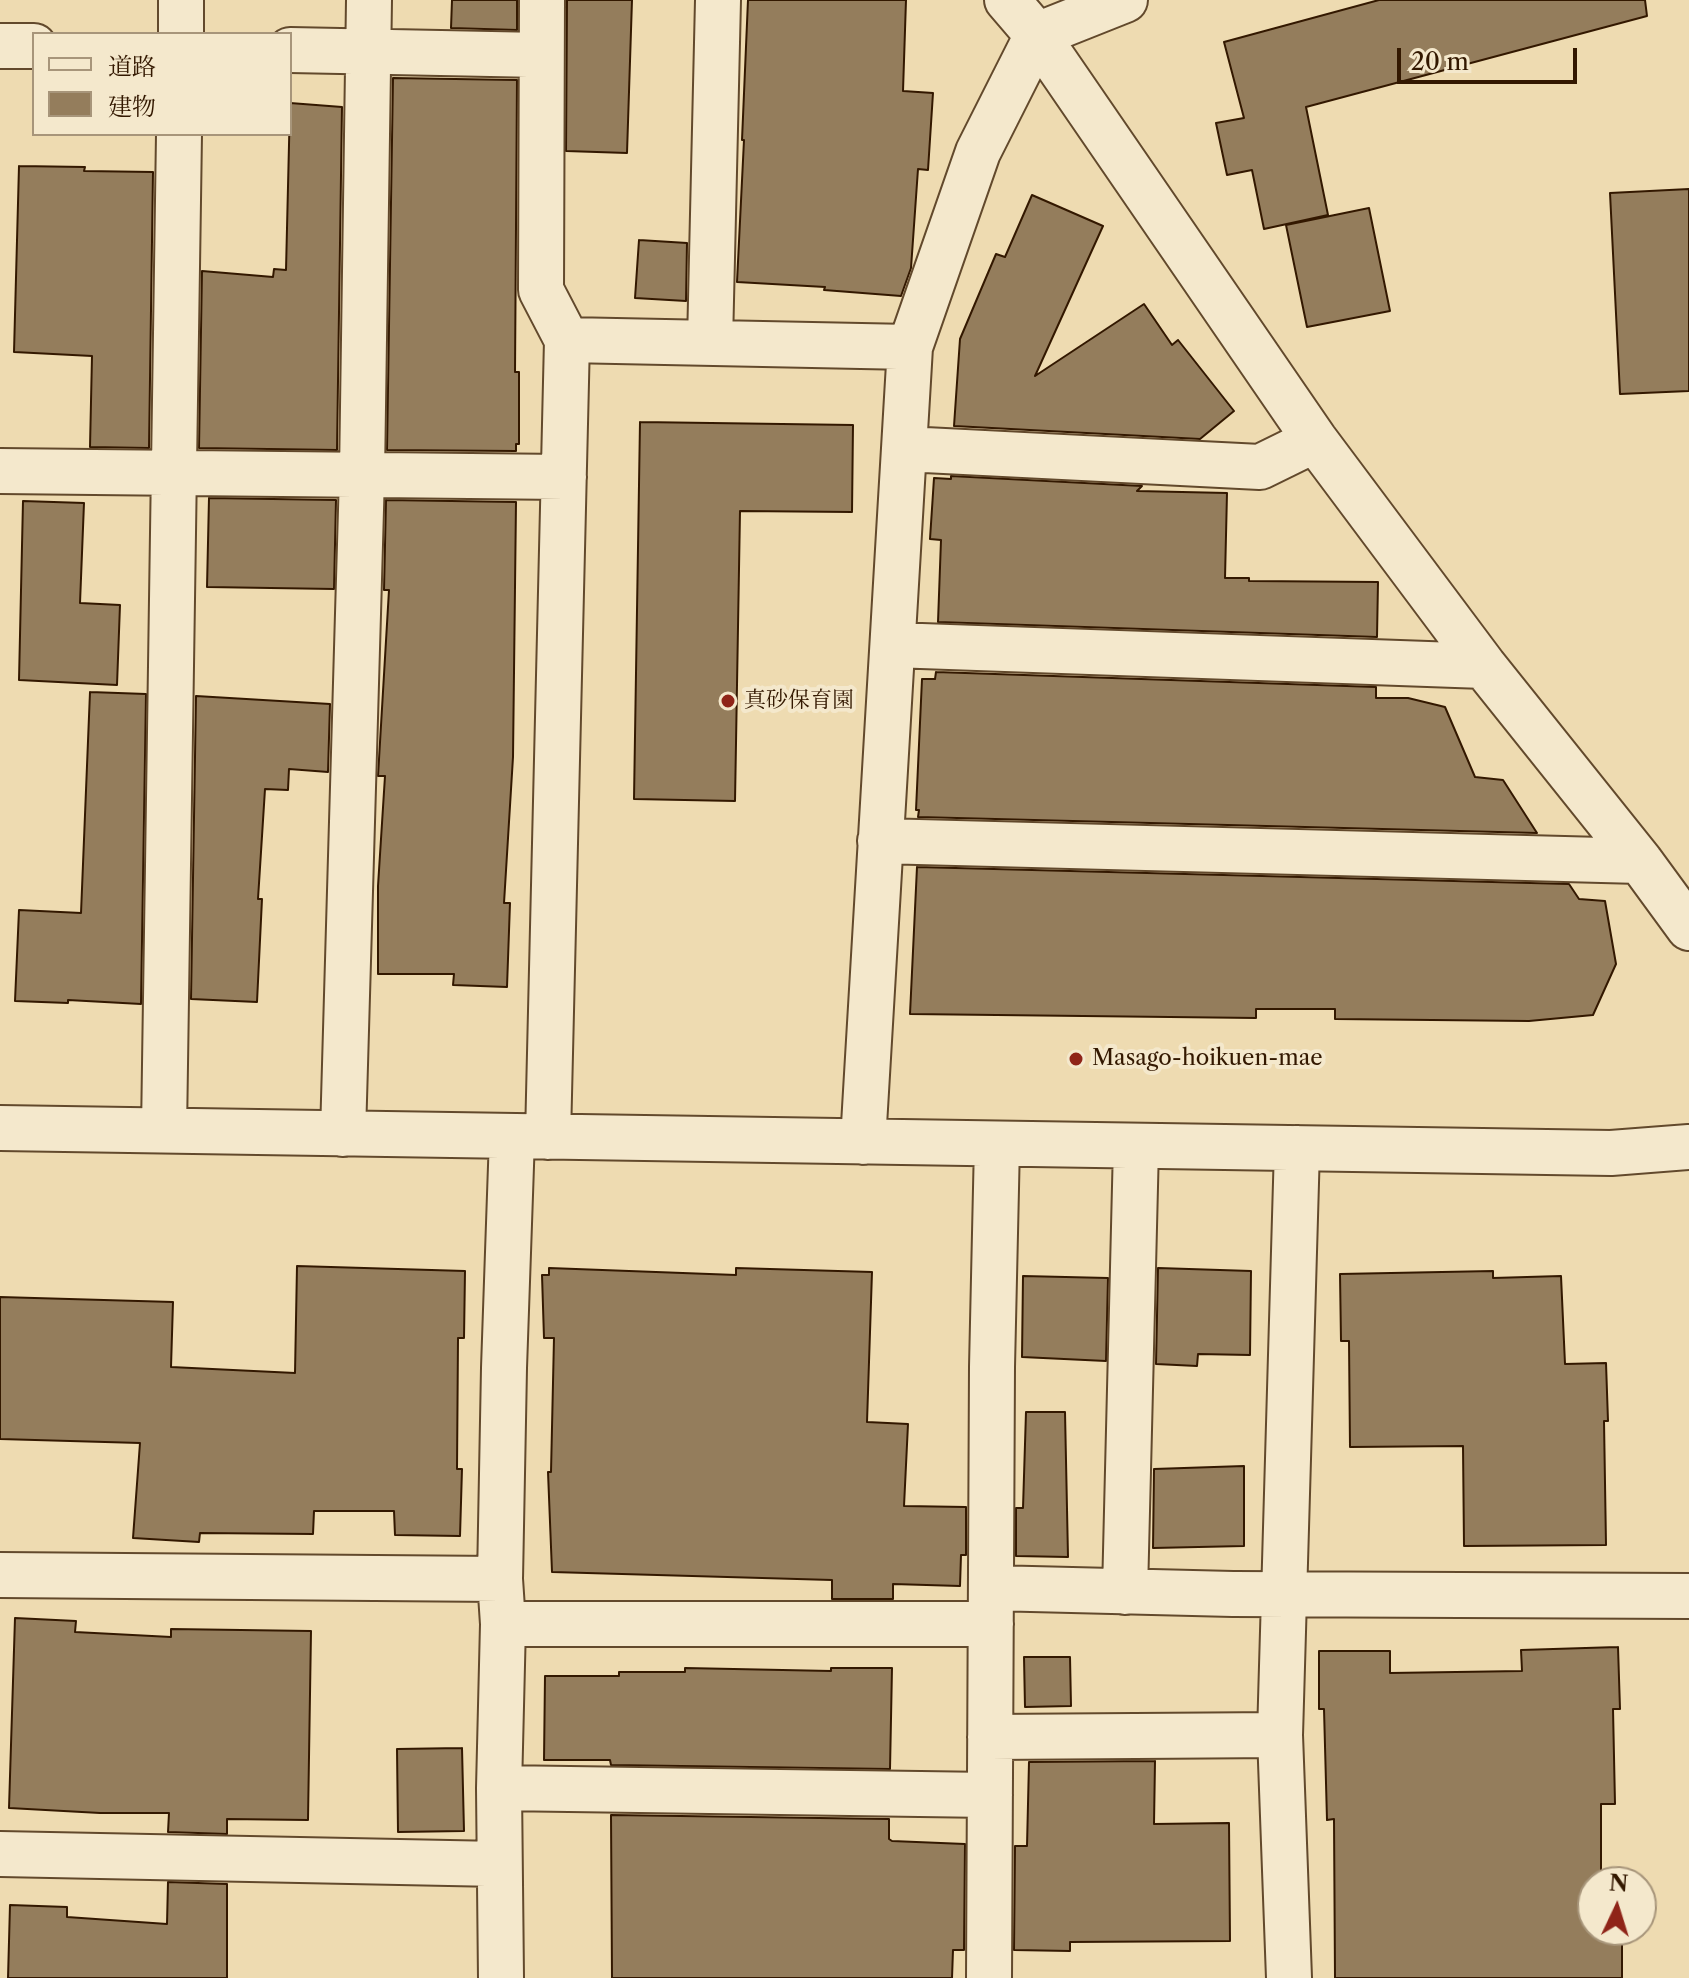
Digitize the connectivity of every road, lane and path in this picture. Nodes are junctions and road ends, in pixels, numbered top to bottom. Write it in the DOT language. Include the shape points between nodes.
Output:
graph roads {
  1 [pos="181,0"];
  2 [pos="369,0"];
  3 [pos="542,0"];
  4 [pos="718,0"];
  5 [pos="1007,0"];
  6 [pos="1125,0"];
  7 [pos="181,32"];
  8 [pos="1037,35"];
  9 [pos="0,46"];
  10 [pos="32,46"];
  11 [pos="292,50"];
  12 [pos="368,51"];
  13 [pos="541,55"];
  14 [pos="179,136"];
  15 [pos="567,340"];
  16 [pos="710,343"];
  17 [pos="910,347"];
  18 [pos="1315,440"];
  19 [pos="905,449"];
  20 [pos="0,471"];
  21 [pos="175,473"];
  22 [pos="362,475"];
  23 [pos="564,477"];
  24 [pos="893,645"];
  25 [pos="1484,666"];
  26 [pos="880,841"];
  27 [pos="1640,861"];
  28 [pos="1689,928"];
  29 [pos="0,1128"];
  30 [pos="164,1130"];
  31 [pos="343,1134"];
  32 [pos="530,1137"];
  33 [pos="863,1142"];
  34 [pos="997,1144"];
  35 [pos="1136,1146"];
  36 [pos="1689,1147"];
  37 [pos="1297,1148"];
  38 [pos="0,1575"];
  39 [pos="500,1579"];
  40 [pos="1125,1592"];
  41 [pos="1284,1595"];
  42 [pos="1689,1596"];
  43 [pos="991,1606"];
  44 [pos="503,1624"];
  45 [pos="1280,1735"];
  46 [pos="990,1737"];
  47 [pos="499,1788"];
  48 [pos="990,1795"];
  49 [pos="0,1854"];
  50 [pos="499,1864"];
  51 [pos="501,1978"];
  52 [pos="989,1978"];
  53 [pos="1289,1978"];
  1 -- 7 [label="street"];
  2 -- 12 [label="street"];
  3 -- 13 [label="street"];
  4 -- 16 [label="street"];
  5 -- 8 [label="street"];
  6 -- 8 [label="street"];
  8 -- 17 [label="street" via="978,152"];
  8 -- 18 [label="street"];
  9 -- 10 [label="street"];
  11 -- 12 [label="street"];
  12 -- 13 [label="street"];
  12 -- 22 [label="street"];
  13 -- 15 [label="street" via="541,290"];
  14 -- 21 [label="street"];
  15 -- 16 [label="street"];
  15 -- 23 [label="street"];
  16 -- 17 [label="street"];
  17 -- 19 [label="street"];
  18 -- 19 [label="street" via="1260,467"];
  18 -- 25 [label="street"];
  19 -- 24 [label="street"];
  20 -- 21 [label="street"];
  21 -- 22 [label="street"];
  21 -- 30 [label="street"];
  22 -- 23 [label="street"];
  22 -- 31 [label="street"];
  23 -- 32 [label="street"];
  24 -- 25 [label="street"];
  24 -- 26 [label="street"];
  25 -- 27 [label="street"];
  26 -- 27 [label="street"];
  26 -- 33 [label="street"];
  27 -- 28 [label="street"];
  29 -- 30 [label="street"];
  30 -- 31 [label="street"];
  31 -- 32 [label="street"];
  32 -- 33 [label="street"];
  32 -- 39 [label="street" via="504,1368"];
  33 -- 34 [label="street"];
  34 -- 35 [label="street"];
  34 -- 43 [label="street"];
  35 -- 37 [label="street"];
  35 -- 40 [label="street"];
  36 -- 37 [label="street" via="1611,1153"];
  37 -- 41 [label="street"];
  38 -- 39 [label="street"];
  39 -- 44 [label="street"];
  40 -- 41 [label="street"];
  40 -- 43 [label="street"];
  41 -- 42 [label="street"];
  41 -- 45 [label="street"];
  43 -- 44 [label="street"];
  43 -- 46 [label="street"];
  44 -- 47 [label="street"];
  45 -- 46 [label="street"];
  45 -- 53 [label="street"];
  46 -- 48 [label="street"];
  47 -- 48 [label="street"];
  47 -- 50 [label="street"];
  48 -- 52 [label="street"];
  49 -- 50 [label="street"];
  50 -- 51 [label="street"];
}
